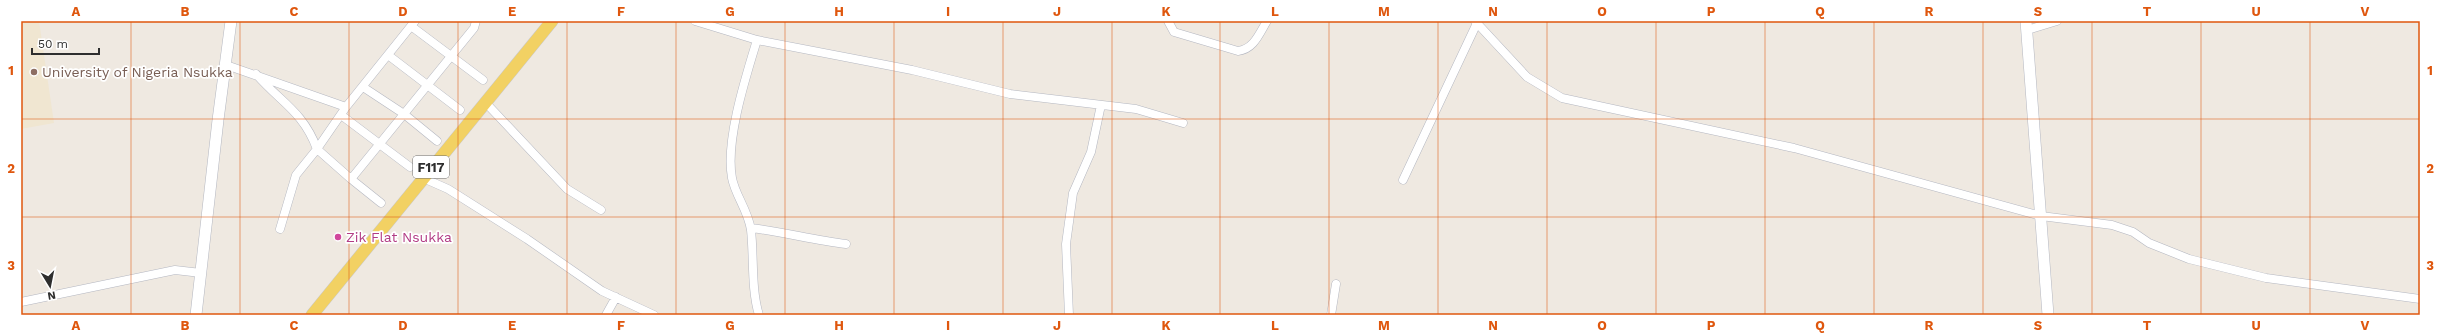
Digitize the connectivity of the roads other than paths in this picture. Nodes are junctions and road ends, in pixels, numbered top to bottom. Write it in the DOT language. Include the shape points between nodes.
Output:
graph roads {
  1 [pos="231,21"];
  2 [pos="476,21"];
  3 [pos="552,21"];
  4 [pos="695,21"];
  5 [pos="1168,21"];
  6 [pos="1267,21"];
  7 [pos="2057,21"];
  8 [pos="1476,22"];
  9 [pos="413,23"];
  10 [pos="2027,26"];
  11 [pos="757,40"];
  12 [pos="388,55"];
  13 [pos="452,56"];
  14 [pos="226,65"];
  15 [pos="256,74"];
  16 [pos="483,80"];
  17 [pos="428,85"];
  18 [pos="362,86"];
  19 [pos="485,102"];
  20 [pos="1101,105"];
  21 [pos="346,107"];
  22 [pos="460,110"];
  23 [pos="404,114"];
  24 [pos="340,115"];
  25 [pos="1183,123"];
  26 [pos="437,141"];
  27 [pos="380,144"];
  28 [pos="317,148"];
  29 [pos="410,167"];
  30 [pos="423,178"];
  31 [pos="350,179"];
  32 [pos="1403,180"];
  33 [pos="381,204"];
  34 [pos="601,210"];
  35 [pos="2042,216"];
  36 [pos="750,228"];
  37 [pos="280,229"];
  38 [pos="846,244"];
  39 [pos="201,273"];
  40 [pos="1336,284"];
  41 [pos="616,298"];
  42 [pos="2420,299"];
  43 [pos="21,302"];
  44 [pos="196,315"];
  45 [pos="312,315"];
  46 [pos="606,315"];
  47 [pos="654,315"];
  48 [pos="759,315"];
  49 [pos="1069,315"];
  50 [pos="1331,315"];
  51 [pos="2048,315"];
  1 -- 14 [label="street"];
  2 -- 13 [label="street" via="474,28"];
  3 -- 19 [label="main road, F117"];
  4 -- 11 [label="street"];
  5 -- 6 [label="street" via="1174,32 1238,51 1247,50 1253,45"];
  7 -- 10 [label="street"];
  8 -- 32 [label="street"];
  8 -- 35 [label="street" via="1527,76 1562,98 1794,148"];
  9 -- 12 [label="street"];
  9 -- 13 [label="street"];
  10 -- 35 [label="street"];
  11 -- 20 [label="street" via="912,70 1010,94"];
  11 -- 36 [label="street" via="741,90 732,150 732,179 746,208"];
  12 -- 17 [label="street"];
  12 -- 18 [label="street"];
  13 -- 16 [label="street"];
  13 -- 17 [label="street"];
  14 -- 15 [label="street"];
  14 -- 39 [label="street"];
  15 -- 21 [label="street"];
  15 -- 28 [label="street" via="272,93 298,114 311,133"];
  17 -- 22 [label="street"];
  17 -- 23 [label="street"];
  18 -- 21 [label="street"];
  18 -- 23 [label="street"];
  19 -- 30 [label="main road, F117"];
  19 -- 34 [label="street" via="567,189"];
  20 -- 25 [label="street" via="1136,109"];
  20 -- 49 [label="street" via="1091,152 1073,194 1066,244"];
  21 -- 24 [label="street"];
  23 -- 26 [label="street"];
  23 -- 27 [label="street"];
  24 -- 27 [label="street"];
  24 -- 28 [label="street"];
  27 -- 29 [label="street"];
  27 -- 31 [label="street"];
  28 -- 31 [label="street"];
  28 -- 37 [label="street" via="296,175"];
  30 -- 41 [label="street" via="448,189"];
  30 -- 45 [label="main road, F117"];
  31 -- 33 [label="street"];
  35 -- 42 [label="street" via="2112,225 2133,232 2149,243 2189,259 2266,278"];
  35 -- 51 [label="street"];
  36 -- 38 [label="street"];
  36 -- 48 [label="street"];
  39 -- 43 [label="street" via="175,270"];
  39 -- 44 [label="street"];
  40 -- 50 [label="street"];
  41 -- 46 [label="street"];
  41 -- 47 [label="street"];
}
